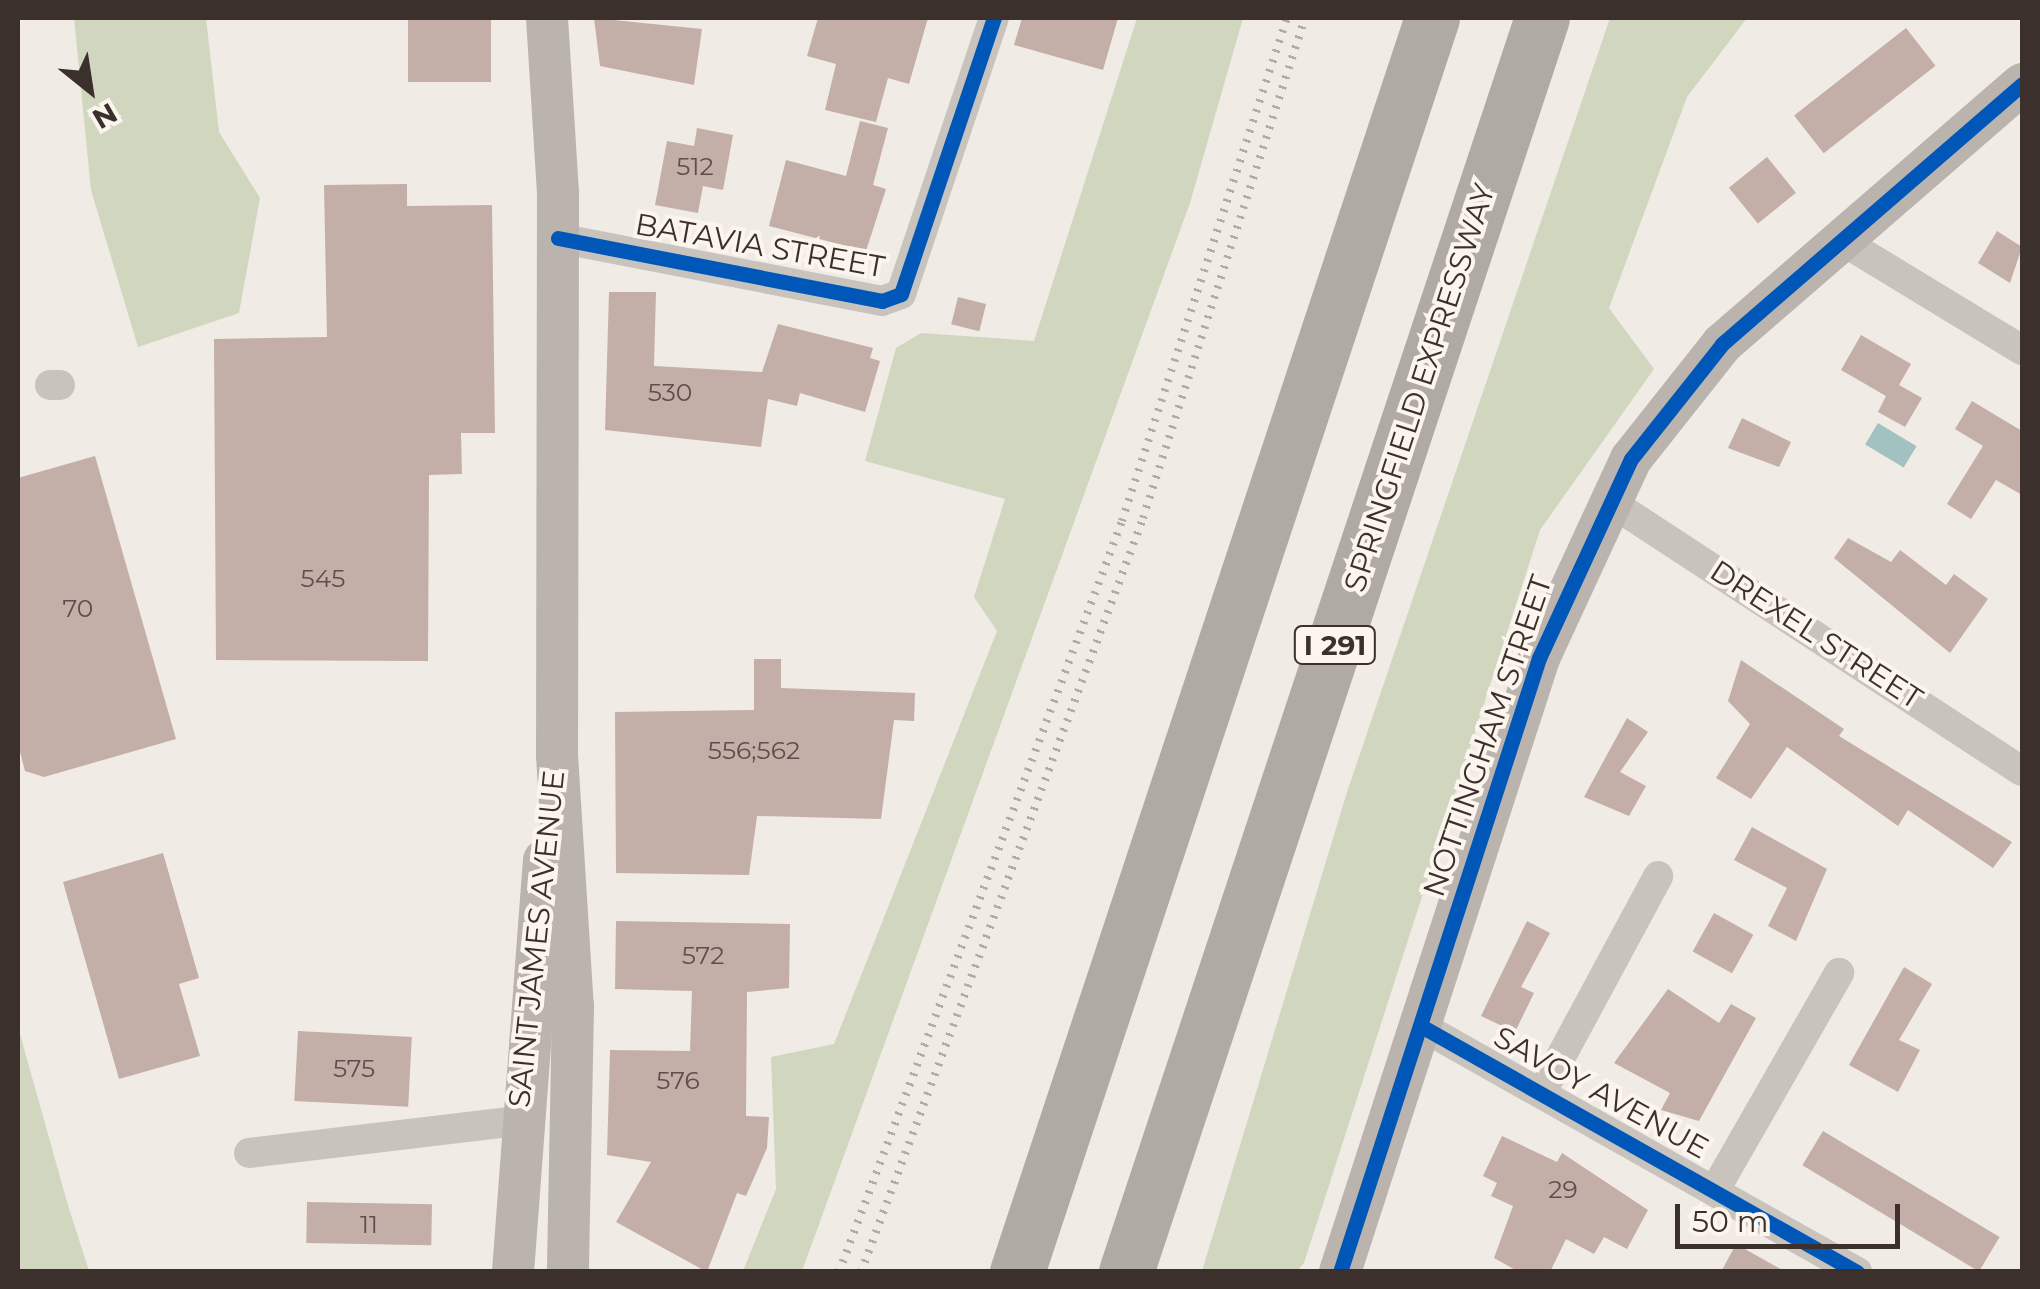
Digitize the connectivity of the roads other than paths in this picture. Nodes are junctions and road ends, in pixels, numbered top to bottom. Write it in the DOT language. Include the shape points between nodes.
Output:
graph roads {
  1 [pos="547,18"];
  2 [pos="994,18"];
  3 [pos="1432,18"];
  4 [pos="1542,18"];
  5 [pos="2022,84"];
  6 [pos="558,238"];
  7 [pos="1841,240"];
  8 [pos="2022,350"];
  9 [pos="1609,500"];
  10 [pos="557,755"];
  11 [pos="2022,771"];
  12 [pos="1658,876"];
  13 [pos="1839,973"];
  14 [pos="1421,1026"];
  15 [pos="1190,1083"];
  16 [pos="1543,1090"];
  17 [pos="518,1121"];
  18 [pos="249,1153"];
  19 [pos="1716,1188"];
  20 [pos="1040,1205"];
  21 [pos="513,1272"];
  22 [pos="568,1272"];
  23 [pos="1009,1272"];
  24 [pos="1017,1272"];
  25 [pos="1126,1272"];
  26 [pos="1154,1272"];
  27 [pos="1340,1272"];
  28 [pos="1857,1272"];
  1 -- 6 [label="main road"];
  2 -- 6 [label="street, BATAVIA STREET" via="902,294 882,301"];
  3 -- 20 [label="highway"];
  4 -- 15 [label="highway, SPRINGFIELD EXPRESSWAY / I 291"];
  5 -- 7 [label="main road, NOTTINGHAM STREET"];
  6 -- 10 [label="main road"];
  7 -- 8 [label="street"];
  7 -- 9 [label="main road, NOTTINGHAM STREET" via="1670,402"];
  9 -- 11 [label="street, DREXEL STREET"];
  9 -- 14 [label="main road, NOTTINGHAM STREET" via="1539,658"];
  10 -- 17 [label="main road, SAINT JAMES AVENUE"];
  10 -- 22 [label="main road, SAINT JAMES AVENUE" via="573,1006"];
  12 -- 16 [label="street"];
  13 -- 19 [label="street"];
  14 -- 16 [label="street, SAVOY AVENUE"];
  14 -- 27 [label="main road, NOTTINGHAM STREET"];
  15 -- 25 [label="highway, SPRINGFIELD EXPRESSWAY / I 291"];
  15 -- 26 [label="highway"];
  16 -- 19 [label="street, SAVOY AVENUE"];
  17 -- 18 [label="street"];
  17 -- 21 [label="main road, SAINT JAMES AVENUE"];
  19 -- 28 [label="street, SAVOY AVENUE"];
  20 -- 23 [label="highway"];
  20 -- 24 [label="highway"];
}
